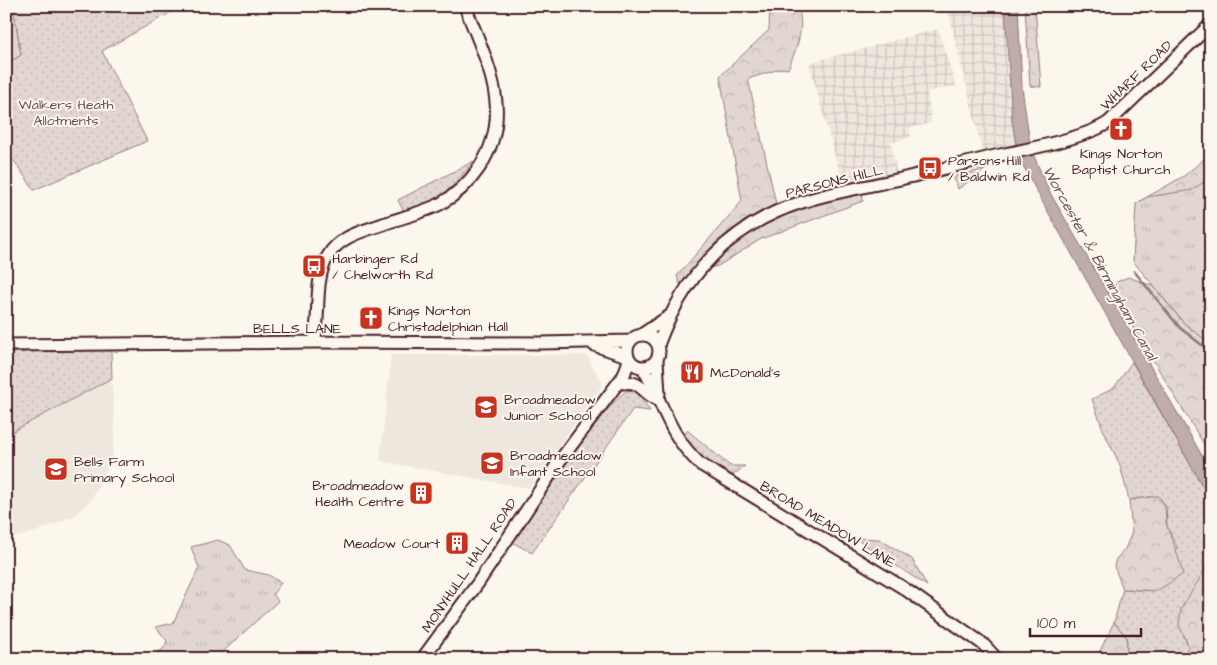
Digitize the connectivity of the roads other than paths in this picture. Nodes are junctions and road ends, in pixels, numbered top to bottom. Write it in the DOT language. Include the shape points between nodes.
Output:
graph roads {
  1 [pos="465,6"];
  2 [pos="1211,24"];
  3 [pos="1017,152"];
  4 [pos="671,315"];
  5 [pos="641,335"];
  6 [pos="630,341"];
  7 [pos="314,342"];
  8 [pos="587,342"];
  9 [pos="6,345"];
  10 [pos="658,345"];
  11 [pos="628,358"];
  12 [pos="657,360"];
  13 [pos="642,368"];
  14 [pos="624,383"];
  15 [pos="612,392"];
  16 [pos="658,402"];
  17 [pos="422,659"];
  18 [pos="997,659"];
  1 -- 7 [label="street" via="486,60 496,99 497,126 487,156 466,185 439,205 338,242 328,256 321,277"];
  2 -- 3 [label="street, WHARF ROAD" via="1107,124"];
  3 -- 4 [label="street, PARSONS HILL" via="800,202 756,221 724,243 705,262"];
  4 -- 5 [label="street, PARSONS HILL"];
  4 -- 10 [label="street, PARSONS HILL"];
  5 -- 6 [label="street"];
  5 -- 10 [label="street"];
  6 -- 8 [label="street, BELLS LANE"];
  6 -- 11 [label="street"];
  7 -- 8 [label="street, BELLS LANE"];
  7 -- 9 [label="street, BELLS LANE"];
  8 -- 11 [label="street, BELLS LANE"];
  10 -- 12 [label="street"];
  11 -- 13 [label="street"];
  11 -- 15 [label="street, MONYHULL HALL ROAD" via="628,369"];
  12 -- 13 [label="street"];
  12 -- 16 [label="street, BROAD MEADOW LANE"];
  13 -- 14 [label="street, MONYHULL HALL ROAD"];
  13 -- 16 [label="street, BROAD MEADOW LANE"];
  14 -- 15 [label="street, MONYHULL HALL ROAD"];
  14 -- 16 [label="street, BROAD MEADOW LANE" via="637,384"];
  15 -- 17 [label="street, MONYHULL HALL ROAD" via="558,462 478,583"];
  16 -- 18 [label="street, BROAD MEADOW LANE" via="673,432 700,464 895,583 983,644"];
}
